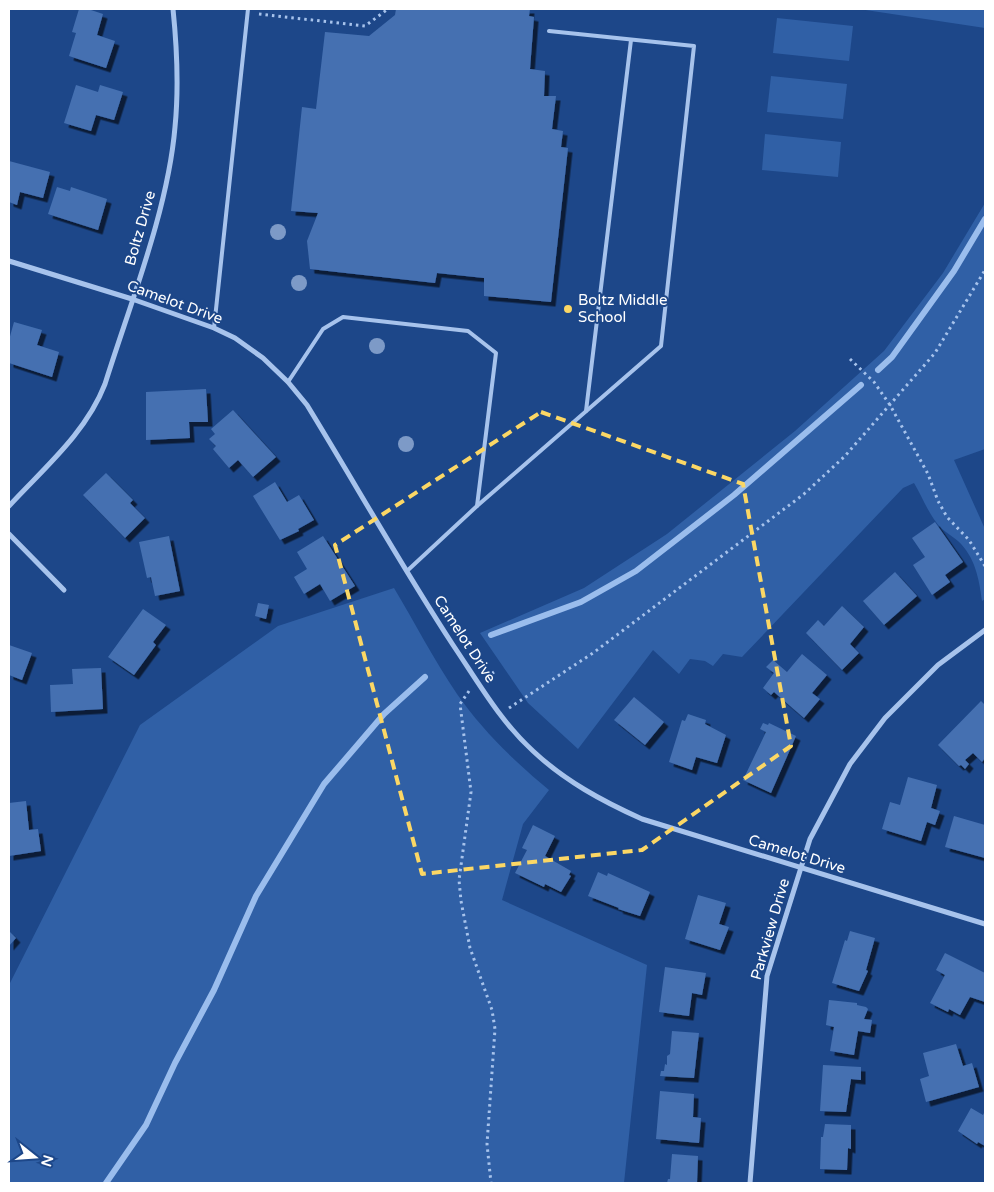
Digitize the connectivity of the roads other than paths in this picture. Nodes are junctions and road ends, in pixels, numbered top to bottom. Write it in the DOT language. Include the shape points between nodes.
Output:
graph roads {
  1 [pos="174,9"];
  2 [pos="248,11"];
  3 [pos="549,31"];
  4 [pos="631,40"];
  5 [pos="9,261"];
  6 [pos="132,299"];
  7 [pos="214,328"];
  8 [pos="288,382"];
  9 [pos="586,411"];
  10 [pos="9,506"];
  11 [pos="477,506"];
  12 [pos="9,534"];
  13 [pos="407,571"];
  14 [pos="64,590"];
  15 [pos="985,630"];
  16 [pos="801,868"];
  17 [pos="985,924"];
  18 [pos="750,1183"];
  1 -- 6 [label="street, Boltz Drive" via="178,67 176,127 157,221"];
  2 -- 7 [label="lane"];
  3 -- 4 [label="lane"];
  4 -- 9 [label="lane"];
  4 -- 9 [label="lane" via="694,46 661,346"];
  5 -- 6 [label="street, Camelot Drive"];
  6 -- 7 [label="street, Camelot Drive"];
  6 -- 10 [label="street, Boltz Drive" via="97,407 82,428"];
  7 -- 8 [label="street, Camelot Drive" via="263,358"];
  8 -- 11 [label="lane" via="323,329 344,317 468,331 496,353"];
  8 -- 13 [label="street, Camelot Drive" via="307,405"];
  9 -- 11 [label="lane"];
  11 -- 13 [label="lane"];
  12 -- 14 [label="street"];
  13 -- 16 [label="street, Camelot Drive" via="500,714 533,751 563,776 601,800 642,819"];
  15 -- 16 [label="street, Parkview Drive" via="938,666 885,718 833,792 810,839"];
  16 -- 17 [label="street, Camelot Drive"];
  16 -- 18 [label="street, Parkview Drive" via="767,976"];
}
